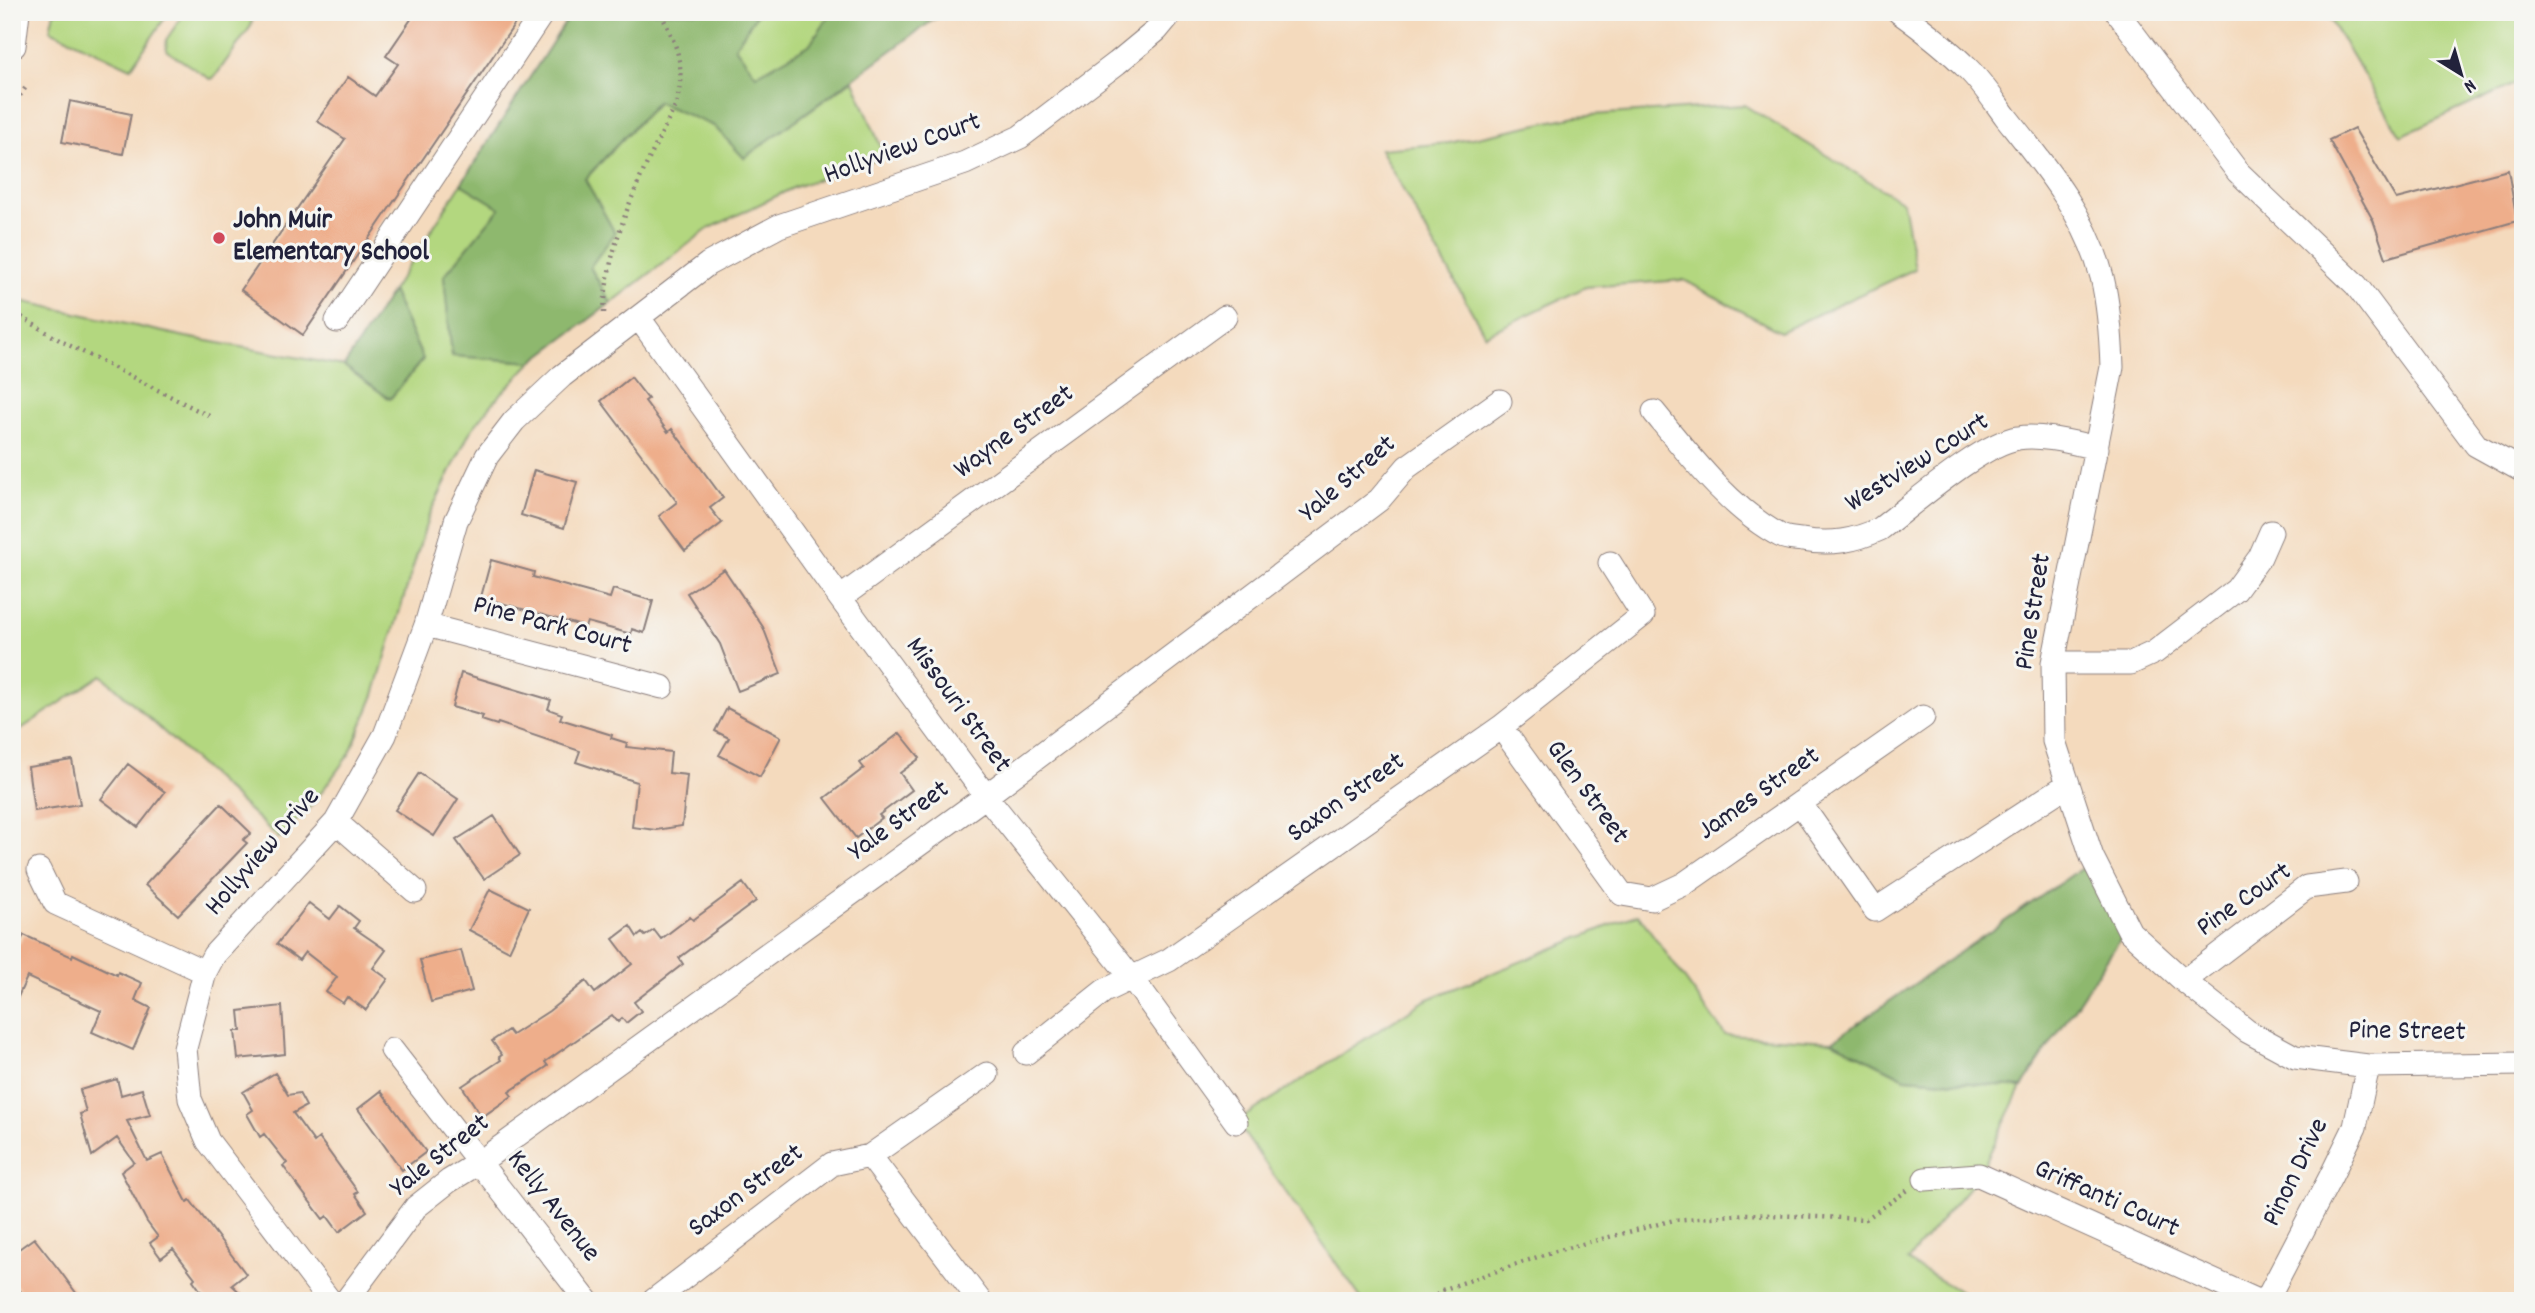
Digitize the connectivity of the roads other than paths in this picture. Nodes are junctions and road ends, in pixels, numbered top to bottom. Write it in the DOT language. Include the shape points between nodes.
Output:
graph roads {
  1 [pos="18,12"];
  2 [pos="543,12"];
  3 [pos="1172,12"];
  4 [pos="1899,12"];
  5 [pos="2117,12"];
  6 [pos="13,46"];
  7 [pos="1225,317"];
  8 [pos="639,318"];
  9 [pos="337,321"];
  10 [pos="1500,401"];
  11 [pos="1654,412"];
  12 [pos="2097,448"];
  13 [pos="2522,470"];
  14 [pos="2271,532"];
  15 [pos="1610,564"];
  16 [pos="840,598"];
  17 [pos="426,625"];
  18 [pos="2053,663"];
  19 [pos="662,687"];
  20 [pos="1923,717"];
  21 [pos="1501,727"];
  22 [pos="2067,785"];
  23 [pos="986,796"];
  24 [pos="1800,803"];
  25 [pos="336,822"];
  26 [pos="39,870"];
  27 [pos="2346,882"];
  28 [pos="415,891"];
  29 [pos="1622,894"];
  30 [pos="205,972"];
  31 [pos="1131,977"];
  32 [pos="2184,981"];
  33 [pos="392,1050"];
  34 [pos="1026,1053"];
  35 [pos="2523,1065"];
  36 [pos="2368,1066"];
  37 [pos="987,1074"];
  38 [pos="1236,1122"];
  39 [pos="870,1156"];
  40 [pos="480,1162"];
  41 [pos="1925,1179"];
  42 [pos="330,1301"];
  43 [pos="346,1301"];
  44 [pos="587,1301"];
  45 [pos="653,1301"];
  46 [pos="980,1301"];
  47 [pos="2258,1301"];
  48 [pos="2266,1301"];
  1 -- 6 [label="street"];
  2 -- 9 [label="street"];
  3 -- 8 [label="street, Hollyview Court" via="1117,63 1020,137 965,163 779,226 708,264"];
  4 -- 12 [label="street, Pine Street" via="1972,73 2060,187 2084,230 2111,321 2112,367"];
  5 -- 13 [label="street" via="2238,172 2356,285 2476,445"];
  7 -- 16 [label="street, Wayne Street"];
  8 -- 16 [label="street, Missouri Street"];
  8 -- 17 [label="street, Hollyview Drive" via="562,376 514,421 487,456 456,521"];
  10 -- 23 [label="street, Yale Street" via="1407,467 1379,500"];
  11 -- 12 [label="street, Westview Court" via="1737,505 1783,537 1812,542 1837,543 1880,529 1996,443 2020,437"];
  12 -- 18 [label="street, Pine Street"];
  14 -- 18 [label="street" via="2236,590 2155,652 2131,663"];
  15 -- 21 [label="street, Saxon Street" via="1643,615"];
  16 -- 23 [label="street, Missouri Street"];
  17 -- 19 [label="street, Pine Park Court"];
  17 -- 25 [label="street, Hollyview Drive" via="385,735"];
  18 -- 22 [label="street, Pine Street" via="2054,741"];
  20 -- 24 [label="street, James Street"];
  21 -- 29 [label="street, Glen Street"];
  21 -- 31 [label="street, Saxon Street" via="1169,960"];
  22 -- 24 [label="street" via="1875,910"];
  22 -- 32 [label="street, Pine Street" via="2092,857 2130,932"];
  23 -- 31 [label="street, Missouri Street"];
  23 -- 40 [label="street, Yale Street"];
  24 -- 29 [label="street, James Street" via="1684,884 1652,899"];
  25 -- 28 [label="street"];
  25 -- 30 [label="street, Hollyview Drive" via="214,955"];
  26 -- 30 [label="street" via="55,903"];
  27 -- 32 [label="street, Pine Court" via="2307,887"];
  30 -- 42 [label="street, Hollyview Drive" via="185,1048 190,1099 208,1141"];
  31 -- 34 [label="street, Saxon Street" via="1104,991"];
  31 -- 38 [label="street, Missouri Street"];
  32 -- 36 [label="street, Pine Street" via="2247,1031 2295,1056"];
  33 -- 40 [label="street, Kelly Avenue"];
  35 -- 36 [label="street, Pine Street"];
  36 -- 48 [label="street, Pinon Drive" via="2355,1127"];
  37 -- 39 [label="street, Saxon Street"];
  39 -- 45 [label="street, Saxon Street" via="832,1164"];
  39 -- 46 [label="street"];
  40 -- 43 [label="street, Yale Street" via="416,1207"];
  40 -- 44 [label="street, Kelly Avenue"];
  41 -- 47 [label="street, Griffanti Court" via="1979,1175"];
}
